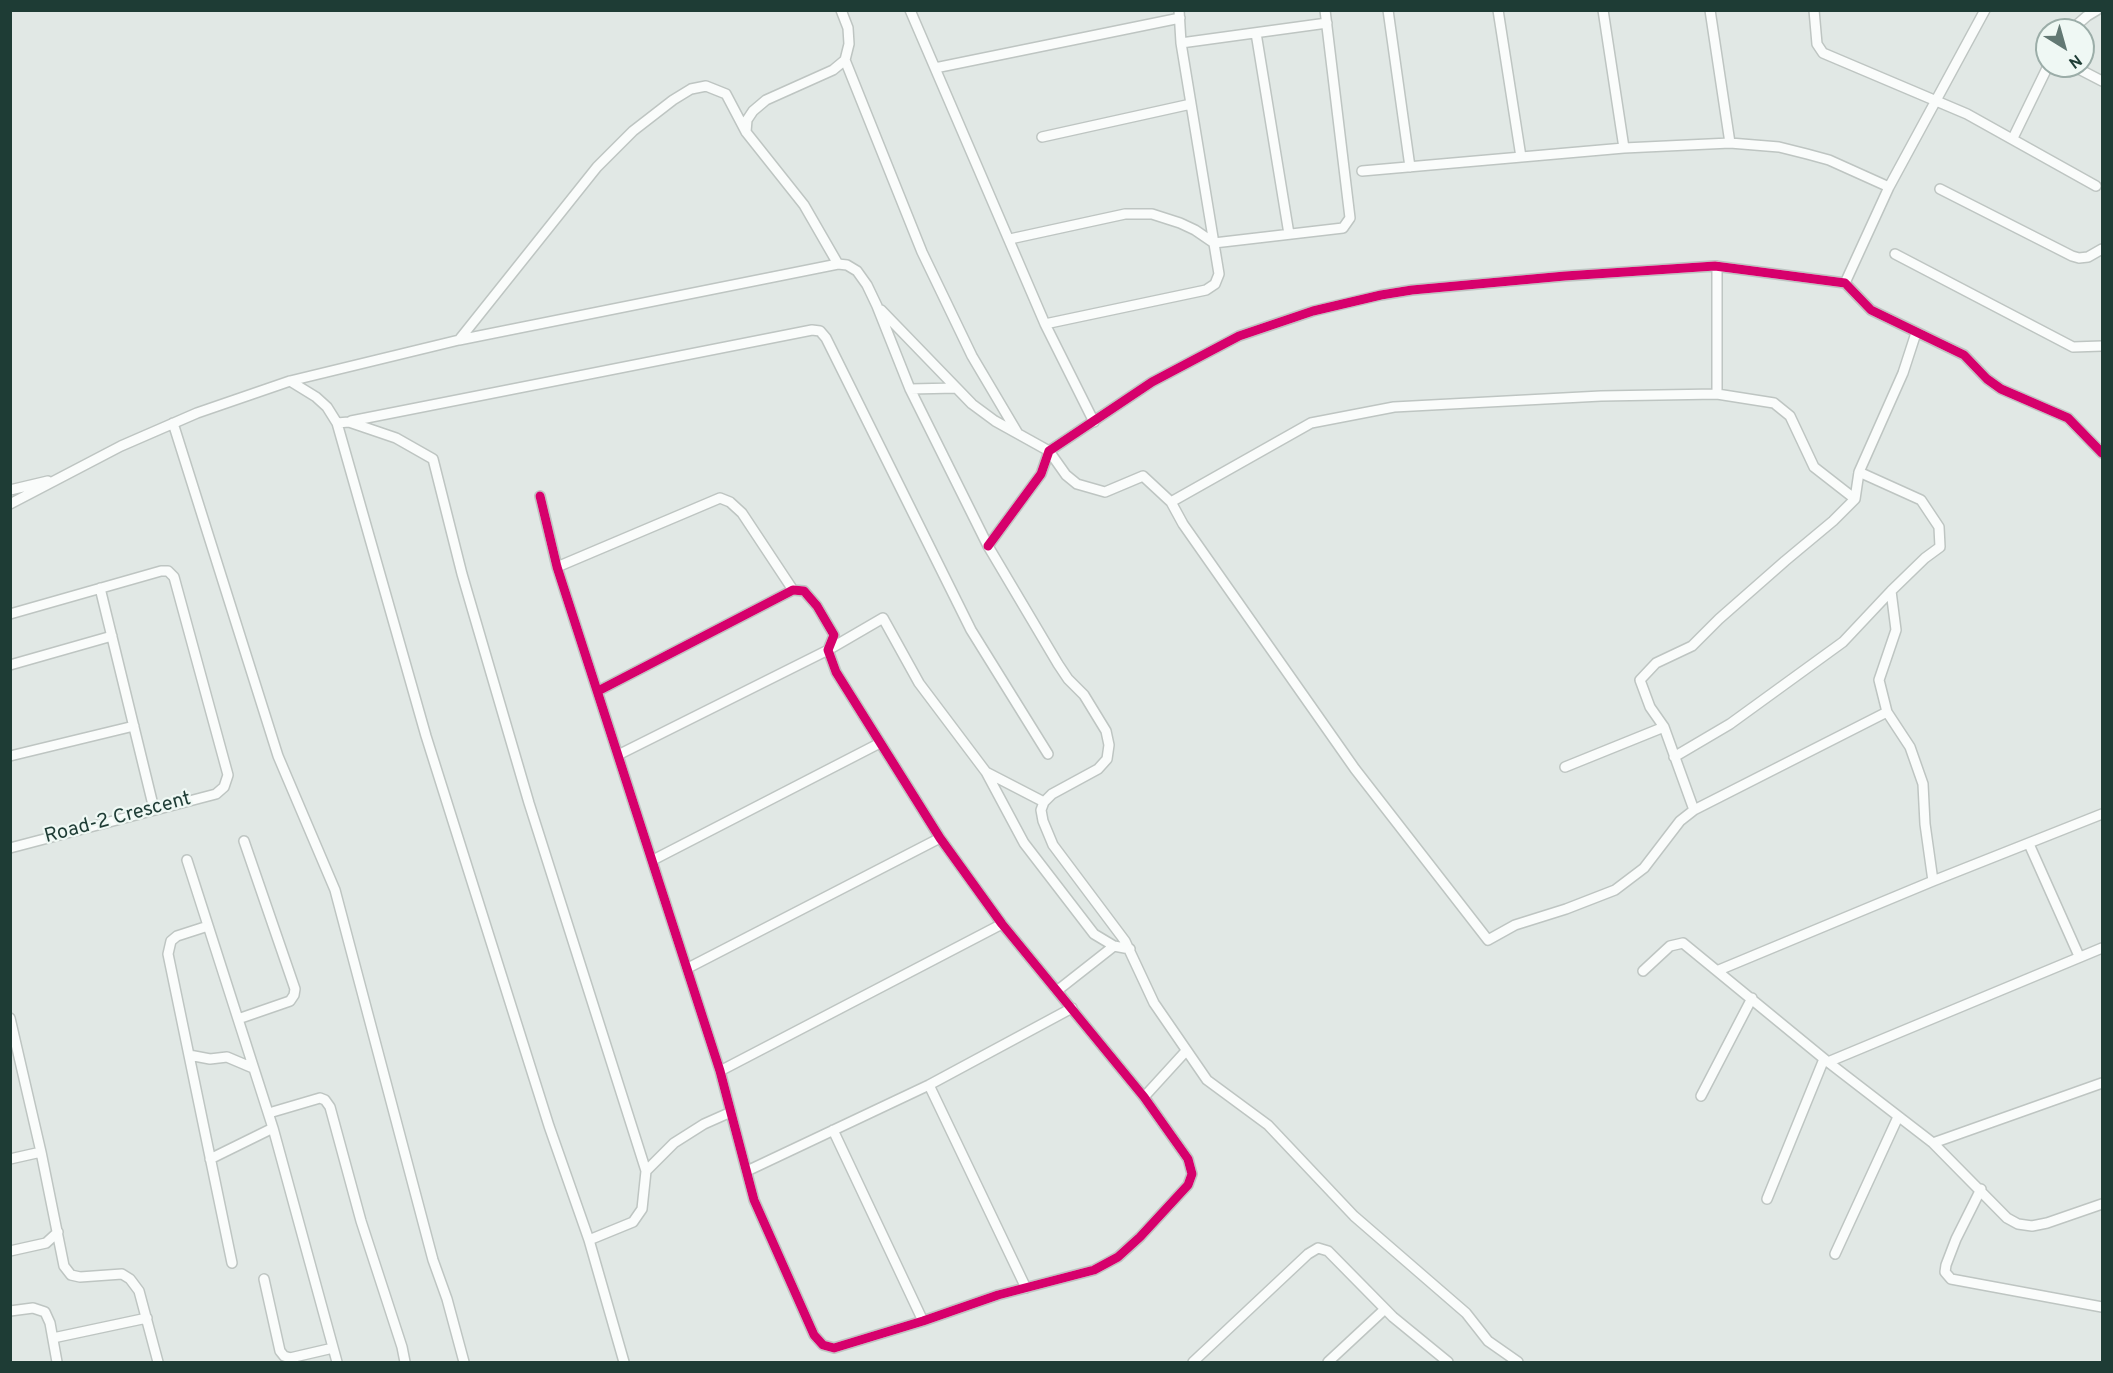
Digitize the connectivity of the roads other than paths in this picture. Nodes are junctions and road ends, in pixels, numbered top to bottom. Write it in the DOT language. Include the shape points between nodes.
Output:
graph roads {
  1 [pos="841,10"];
  2 [pos="910,10"];
  3 [pos="1325,10"];
  4 [pos="1388,10"];
  5 [pos="1498,10"];
  6 [pos="1603,10"];
  7 [pos="1710,10"];
  8 [pos="1814,10"];
  9 [pos="1985,10"];
  10 [pos="1179,14"];
  11 [pos="1327,23"];
  12 [pos="1256,33"];
  13 [pos="1182,43"];
  14 [pos="845,60"];
  15 [pos="935,68"];
  16 [pos="2042,78"];
  17 [pos="1936,99"];
  18 [pos="1191,104"];
  19 [pos="746,132"];
  20 [pos="1042,136"];
  21 [pos="2013,138"];
  22 [pos="1730,143"];
  23 [pos="1624,148"];
  24 [pos="1521,158"];
  25 [pos="1410,167"];
  26 [pos="1362,171"];
  27 [pos="2096,186"];
  28 [pos="1889,188"];
  29 [pos="1940,189"];
  30 [pos="1289,234"];
  31 [pos="1010,239"];
  32 [pos="1214,243"];
  33 [pos="2103,249"];
  34 [pos="1895,254"];
  35 [pos="838,264"];
  36 [pos="1717,266"];
  37 [pos="1845,283"];
  38 [pos="877,306"];
  39 [pos="1045,324"];
  40 [pos="1916,333"];
  41 [pos="459,340"];
  42 [pos="2103,346"];
  43 [pos="290,381"];
  44 [pos="956,388"];
  45 [pos="910,389"];
  46 [pos="1717,394"];
  47 [pos="349,422"];
  48 [pos="1094,422"];
  49 [pos="173,423"];
  50 [pos="337,423"];
  51 [pos="1018,434"];
  52 [pos="1048,451"];
  53 [pos="2103,453"];
  54 [pos="1859,472"];
  55 [pos="62,477"];
  56 [pos="10,490"];
  57 [pos="540,496"];
  58 [pos="1855,499"];
  59 [pos="1171,502"];
  60 [pos="10,504"];
  61 [pos="988,546"];
  62 [pos="557,567"];
  63 [pos="100,588"];
  64 [pos="793,590"];
  65 [pos="1891,591"];
  66 [pos="10,614"];
  67 [pos="111,636"];
  68 [pos="828,650"];
  69 [pos="10,665"];
  70 [pos="598,691"];
  71 [pos="1887,712"];
  72 [pos="134,726"];
  73 [pos="1664,727"];
  74 [pos="880,743"];
  75 [pos="1048,754"];
  76 [pos="618,755"];
  77 [pos="10,756"];
  78 [pos="1674,757"];
  79 [pos="1565,767"];
  80 [pos="986,772"];
  81 [pos="1044,802"];
  82 [pos="154,809"];
  83 [pos="1694,810"];
  84 [pos="2103,814"];
  85 [pos="940,838"];
  86 [pos="244,841"];
  87 [pos="2029,844"];
  88 [pos="10,848"];
  89 [pos="187,860"];
  90 [pos="653,860"];
  91 [pos="1933,880"];
  92 [pos="1002,924"];
  93 [pos="208,926"];
  94 [pos="1114,946"];
  95 [pos="2103,948"];
  96 [pos="1130,949"];
  97 [pos="2079,957"];
  98 [pos="688,968"];
  99 [pos="1643,970"];
  100 [pos="1719,970"];
  101 [pos="1058,990"];
  102 [pos="1752,998"];
  103 [pos="1072,1008"];
  104 [pos="10,1018"];
  105 [pos="238,1019"];
  106 [pos="1186,1050"];
  107 [pos="189,1055"];
  108 [pos="1826,1060"];
  109 [pos="253,1068"];
  110 [pos="720,1071"];
  111 [pos="2103,1083"];
  112 [pos="928,1084"];
  113 [pos="1701,1096"];
  114 [pos="1144,1097"];
  115 [pos="731,1112"];
  116 [pos="268,1113"];
  117 [pos="1898,1117"];
  118 [pos="273,1128"];
  119 [pos="833,1130"];
  120 [pos="1933,1143"];
  121 [pos="41,1152"];
  122 [pos="10,1159"];
  123 [pos="210,1159"];
  124 [pos="646,1171"];
  125 [pos="747,1171"];
  126 [pos="1981,1189"];
  127 [pos="1767,1199"];
  128 [pos="2103,1204"];
  129 [pos="58,1232"];
  130 [pos="589,1240"];
  131 [pos="10,1251"];
  132 [pos="1835,1254"];
  133 [pos="232,1263"];
  134 [pos="264,1279"];
  135 [pos="1026,1288"];
  136 [pos="2103,1307"];
  137 [pos="1385,1309"];
  138 [pos="10,1311"];
  139 [pos="147,1318"];
  140 [pos="923,1321"];
  141 [pos="53,1338"];
  142 [pos="333,1348"];
  143 [pos="57,1362"];
  144 [pos="158,1362"];
  145 [pos="337,1362"];
  146 [pos="405,1362"];
  147 [pos="464,1362"];
  148 [pos="624,1362"];
  149 [pos="1193,1362"];
  150 [pos="1328,1362"];
  151 [pos="1448,1362"];
  152 [pos="1518,1362"];
  1 -- 14 [label="street" via="848,28"];
  2 -- 15 [label="street"];
  3 -- 11 [label="street"];
  4 -- 25 [label="street"];
  5 -- 24 [label="street"];
  6 -- 23 [label="street"];
  7 -- 22 [label="street"];
  8 -- 17 [label="street" via="1817,44 1824,53"];
  9 -- 17 [label="street"];
  10 -- 13 [label="street"];
  10 -- 15 [label="street"];
  11 -- 12 [label="street"];
  11 -- 30 [label="street" via="1350,218 1343,228"];
  12 -- 13 [label="street"];
  12 -- 30 [label="street"];
  13 -- 18 [label="street"];
  14 -- 19 [label="street" via="832,70 766,100 747,120"];
  14 -- 51 [label="street" via="922,252 972,356"];
  15 -- 31 [label="street"];
  16 -- 21 [label="street"];
  17 -- 21 [label="street"];
  17 -- 28 [label="street"];
  18 -- 20 [label="street"];
  18 -- 32 [label="street"];
  19 -- 35 [label="street" via="804,205"];
  19 -- 41 [label="street" via="726,94 718,90 706,86 691,89 673,100 633,131 597,167"];
  21 -- 27 [label="street"];
  22 -- 23 [label="street"];
  22 -- 28 [label="street" via="1779,147 1829,160"];
  23 -- 24 [label="street"];
  24 -- 25 [label="street"];
  25 -- 26 [label="street"];
  28 -- 37 [label="street"];
  29 -- 33 [label="street" via="2072,256 2088,257"];
  30 -- 32 [label="street"];
  31 -- 32 [label="street" via="1125,214 1152,214 1195,230"];
  31 -- 39 [label="street"];
  32 -- 39 [label="street" via="1219,274 1215,284 1206,290"];
  34 -- 42 [label="street" via="2073,347"];
  35 -- 38 [label="street" via="857,271"];
  35 -- 41 [label="street"];
  36 -- 37 [label="street"];
  36 -- 46 [label="street"];
  36 -- 48 [label="street" via="1412,290 1313,311 1239,336 1152,382"];
  37 -- 40 [label="street" via="1871,310"];
  38 -- 44 [label="street"];
  38 -- 45 [label="street"];
  39 -- 48 [label="street"];
  40 -- 53 [label="street" via="1964,355 2001,389 2068,418"];
  40 -- 54 [label="street" via="1903,373"];
  41 -- 43 [label="street"];
  43 -- 49 [label="street"];
  43 -- 50 [label="street" via="316,397"];
  44 -- 45 [label="street"];
  44 -- 51 [label="street" via="995,422"];
  45 -- 61 [label="street"];
  46 -- 58 [label="street" via="1773,404 1790,416 1814,466"];
  46 -- 59 [label="street" via="1394,407 1311,423"];
  47 -- 50 [label="street"];
  47 -- 75 [label="street" via="820,331 971,630"];
  47 -- 124 [label="street" via="396,438 433,459 529,803"];
  48 -- 52 [label="street"];
  49 -- 55 [label="street"];
  49 -- 147 [label="street" via="278,756 335,890"];
  50 -- 130 [label="street" via="426,736"];
  51 -- 52 [label="street"];
  52 -- 59 [label="street" via="1077,484 1105,492 1143,476"];
  52 -- 61 [label="street" via="1041,474"];
  54 -- 58 [label="street"];
  54 -- 65 [label="street" via="1921,500 1939,527 1940,547"];
  55 -- 56 [label="street"];
  55 -- 60 [label="street"];
  57 -- 62 [label="street"];
  58 -- 73 [label="street" via="1692,646 1656,663 1640,680 1650,707"];
  59 -- 83 [label="street" via="1355,769 1488,940 1515,925 1615,890 1644,868 1680,821"];
  61 -- 81 [label="street" via="1058,664 1084,695 1106,731 1107,759 1098,769"];
  62 -- 64 [label="street" via="720,498 730,501 742,513"];
  62 -- 70 [label="street"];
  63 -- 66 [label="street"];
  63 -- 67 [label="street"];
  63 -- 82 [label="street, Road-2 Crescent" via="161,572 174,577 228,775 224,787 216,794"];
  64 -- 68 [label="street" via="804,591 834,635"];
  64 -- 70 [label="street"];
  65 -- 71 [label="street" via="1896,630 1880,680"];
  65 -- 78 [label="street" via="1843,642 1730,724"];
  67 -- 69 [label="street"];
  67 -- 72 [label="street"];
  68 -- 74 [label="street" via="836,672"];
  68 -- 76 [label="street"];
  68 -- 80 [label="street" via="883,618 919,683"];
  70 -- 76 [label="street"];
  71 -- 83 [label="street"];
  71 -- 91 [label="street" via="1910,747 1923,784"];
  72 -- 77 [label="street"];
  72 -- 82 [label="street"];
  73 -- 78 [label="street"];
  73 -- 79 [label="street"];
  74 -- 85 [label="street"];
  74 -- 90 [label="street"];
  76 -- 90 [label="street"];
  78 -- 83 [label="street"];
  80 -- 81 [label="street"];
  80 -- 94 [label="street" via="1024,843 1087,925"];
  81 -- 96 [label="street" via="1043,821 1053,845"];
  82 -- 88 [label="street, Road-2 Crescent"];
  84 -- 87 [label="street"];
  85 -- 92 [label="street"];
  85 -- 98 [label="street"];
  86 -- 105 [label="street" via="295,989 290,1001"];
  87 -- 91 [label="street"];
  87 -- 97 [label="street"];
  89 -- 93 [label="street"];
  90 -- 98 [label="street"];
  91 -- 100 [label="street"];
  92 -- 101 [label="street"];
  92 -- 110 [label="street"];
  93 -- 105 [label="street"];
  93 -- 107 [label="street" via="177,936 168,947"];
  94 -- 96 [label="street"];
  94 -- 101 [label="street"];
  95 -- 97 [label="street"];
  96 -- 106 [label="street" via="1150,996"];
  97 -- 108 [label="street"];
  98 -- 110 [label="street"];
  99 -- 100 [label="street" via="1670,946 1683,943"];
  100 -- 102 [label="street"];
  101 -- 103 [label="street"];
  102 -- 108 [label="street"];
  102 -- 113 [label="street"];
  103 -- 112 [label="street"];
  103 -- 114 [label="street"];
  104 -- 121 [label="street"];
  105 -- 109 [label="street"];
  106 -- 114 [label="street"];
  106 -- 152 [label="street" via="1207,1080 1268,1125 1354,1216 1466,1313 1488,1341"];
  107 -- 109 [label="street" via="227,1058"];
  107 -- 123 [label="street"];
  108 -- 117 [label="street"];
  108 -- 127 [label="street"];
  109 -- 116 [label="street"];
  110 -- 115 [label="street"];
  111 -- 120 [label="street"];
  112 -- 119 [label="street"];
  112 -- 135 [label="street"];
  114 -- 135 [label="street" via="1188,1159 1192,1174 1188,1185 1118,1257 1094,1270"];
  115 -- 124 [label="street" via="674,1143"];
  115 -- 125 [label="street"];
  116 -- 118 [label="street"];
  116 -- 146 [label="street" via="320,1098 330,1107"];
  117 -- 120 [label="street"];
  117 -- 132 [label="street"];
  118 -- 123 [label="street"];
  118 -- 142 [label="street"];
  119 -- 125 [label="street"];
  119 -- 140 [label="street"];
  120 -- 126 [label="street"];
  121 -- 122 [label="street"];
  121 -- 129 [label="street"];
  123 -- 133 [label="street"];
  124 -- 130 [label="street" via="642,1209 633,1222"];
  125 -- 140 [label="street" via="754,1200 814,1335 823,1345 834,1348"];
  126 -- 128 [label="street" via="2007,1218 2032,1226"];
  126 -- 136 [label="street" via="1946,1264 1945,1272 1951,1278"];
  129 -- 131 [label="street" via="46,1243"];
  129 -- 139 [label="street" via="64,1266 71,1275 122,1274 139,1291"];
  130 -- 148 [label="street"];
  134 -- 142 [label="street" via="284,1356"];
  135 -- 140 [label="street"];
  137 -- 149 [label="street" via="1328,1251 1318,1248"];
  137 -- 150 [label="street"];
  137 -- 151 [label="street"];
  138 -- 141 [label="street" via="33,1308 45,1312"];
  139 -- 141 [label="street"];
  139 -- 144 [label="street"];
  141 -- 143 [label="street"];
  142 -- 145 [label="street"];
}
